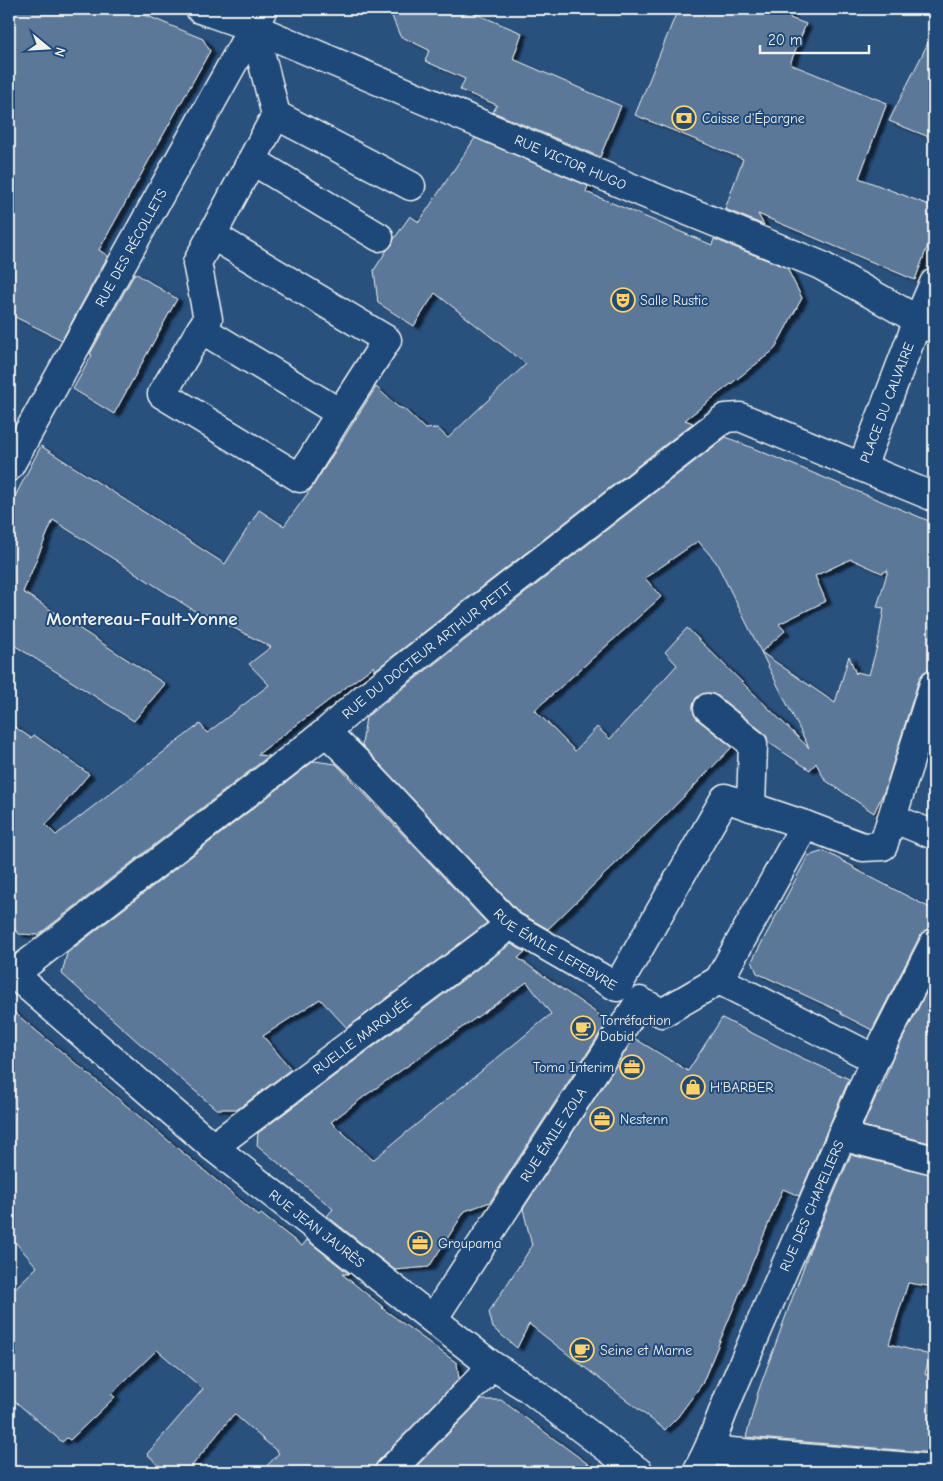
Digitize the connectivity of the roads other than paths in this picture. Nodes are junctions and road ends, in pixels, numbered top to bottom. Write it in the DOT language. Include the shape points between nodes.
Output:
graph roads {
  1 [pos="200,9"];
  2 [pos="259,18"];
  3 [pos="276,115"];
  4 [pos="253,161"];
  5 [pos="412,186"];
  6 [pos="212,235"];
  7 [pos="379,237"];
  8 [pos="934,283"];
  9 [pos="926,325"];
  10 [pos="201,329"];
  11 [pos="340,413"];
  12 [pos="9,467"];
  13 [pos="862,467"];
  14 [pos="934,497"];
  15 [pos="934,684"];
  16 [pos="708,708"];
  17 [pos="326,732"];
  18 [pos="751,807"];
  19 [pos="892,818"];
  20 [pos="805,825"];
  21 [pos="934,835"];
  22 [pos="510,924"];
  23 [pos="934,943"];
  24 [pos="11,972"];
  25 [pos="719,980"];
  26 [pos="616,987"];
  27 [pos="640,1001"];
  28 [pos="875,1059"];
  29 [pos="841,1136"];
  30 [pos="213,1147"];
  31 [pos="934,1160"];
  32 [pos="433,1319"];
  33 [pos="490,1364"];
  34 [pos="703,1461"];
  35 [pos="934,1469"];
  36 [pos="389,1472"];
  37 [pos="639,1472"];
  1 -- 2 [label="street, RUE VICTOR HUGO"];
  2 -- 3 [label="street"];
  2 -- 9 [label="street, RUE VICTOR HUGO" via="646,194 820,264"];
  2 -- 12 [label="street, RUE DES RÉCOLLETS"];
  3 -- 4 [label="street"];
  3 -- 5 [label="street"];
  4 -- 6 [label="street"];
  4 -- 7 [label="street"];
  6 -- 10 [label="street" via="197,262 208,319"];
  6 -- 11 [label="street" via="387,340"];
  8 -- 9 [label="street, PLACE DU CALVAIRE"];
  9 -- 13 [label="street, PLACE DU CALVAIRE"];
  10 -- 11 [label="street"];
  10 -- 11 [label="street" via="162,394 300,478"];
  13 -- 14 [label="street, PLACE DU CALVAIRE"];
  13 -- 17 [label="street, RUE DU DOCTEUR ARTHUR PETIT" via="740,417 725,418 363,699"];
  15 -- 19 [label="street"];
  16 -- 18 [label="street" via="753,744"];
  17 -- 22 [label="street, RUE ÉMILE LEFEBVRE"];
  17 -- 24 [label="street, RUE DU DOCTEUR ARTHUR PETIT"];
  18 -- 20 [label="street"];
  18 -- 26 [label="street, RUE ÉMILE LEFEBVRE" via="726,798"];
  19 -- 20 [label="street" via="883,846 863,847"];
  19 -- 21 [label="street"];
  20 -- 25 [label="street"];
  22 -- 26 [label="street, RUE ÉMILE LEFEBVRE"];
  22 -- 30 [label="street, RUELLE MARQUÉE"];
  23 -- 28 [label="street, RUE DES CHAPELIERS"];
  24 -- 30 [label="street, RUE JEAN JAURÈS"];
  25 -- 27 [label="street" via="662,1013"];
  25 -- 28 [label="street"];
  26 -- 27 [label="street"];
  27 -- 32 [label="street, RUE ÉMILE ZOLA"];
  28 -- 29 [label="street, RUE DES CHAPELIERS"];
  29 -- 31 [label="street"];
  29 -- 34 [label="street, RUE DES CHAPELIERS"];
  30 -- 32 [label="street, RUE JEAN JAURÈS"];
  32 -- 33 [label="street, RUE JEAN JAURÈS"];
  33 -- 36 [label="street" via="481,1378"];
  33 -- 37 [label="street, RUE JEAN JAURÈS" via="528,1388"];
  34 -- 35 [label="street"];
}
